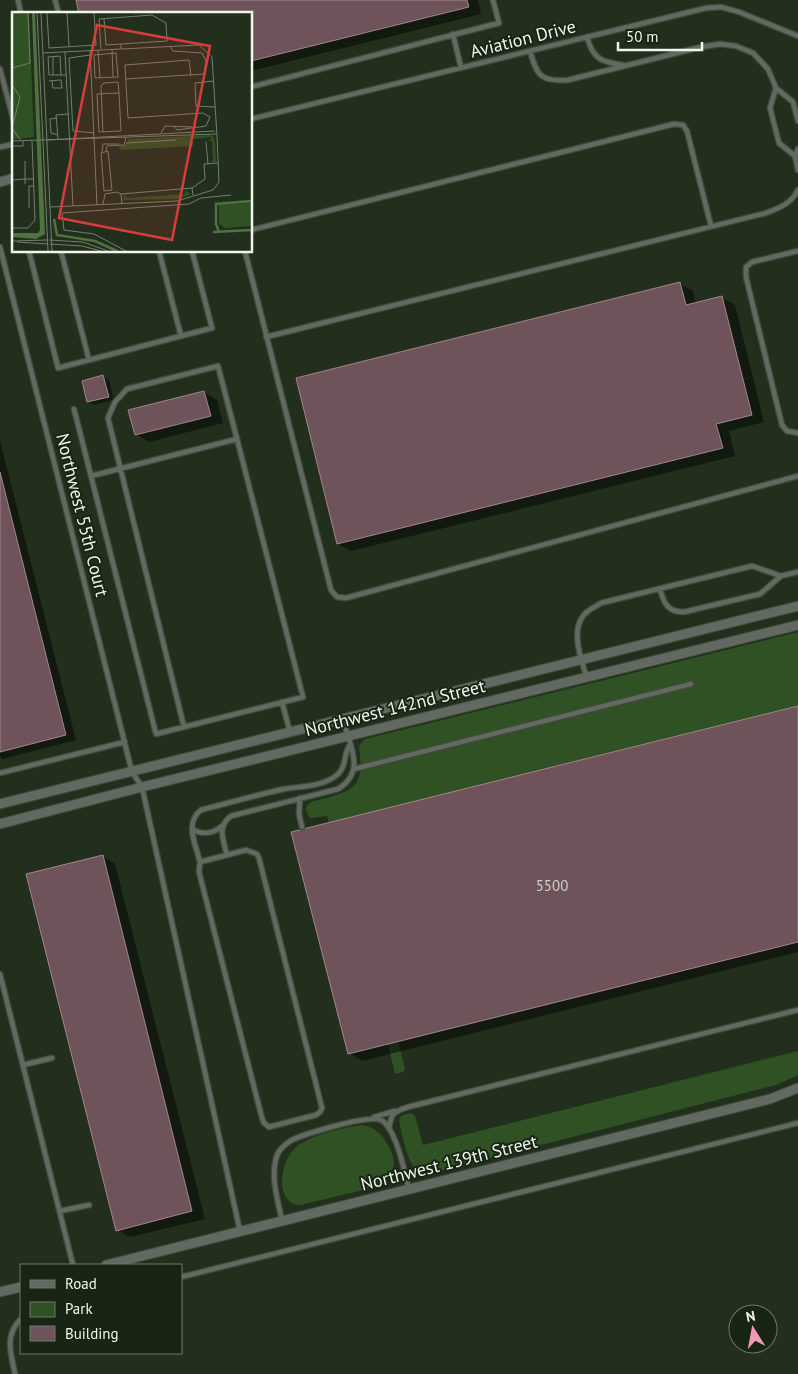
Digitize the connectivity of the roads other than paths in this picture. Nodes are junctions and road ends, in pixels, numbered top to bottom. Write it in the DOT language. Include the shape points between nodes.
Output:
graph roads {
  1 [pos="493,0"];
  2 [pos="454,34"];
  3 [pos="798,36"];
  4 [pos="587,37"];
  5 [pos="530,51"];
  6 [pos="627,66"];
  7 [pos="461,68"];
  8 [pos="0,69"];
  9 [pos="252,87"];
  10 [pos="776,88"];
  11 [pos="12,114"];
  12 [pos="252,119"];
  13 [pos="798,121"];
  14 [pos="798,149"];
  15 [pos="795,156"];
  16 [pos="798,170"];
  17 [pos="798,190"];
  18 [pos="711,226"];
  19 [pos="252,230"];
  20 [pos="0,248"];
  21 [pos="798,251"];
  22 [pos="29,252"];
  23 [pos="61,252"];
  24 [pos="159,252"];
  25 [pos="192,252"];
  26 [pos="245,252"];
  27 [pos="181,336"];
  28 [pos="266,336"];
  29 [pos="89,360"];
  30 [pos="74,409"];
  31 [pos="798,433"];
  32 [pos="237,439"];
  33 [pos="120,469"];
  34 [pos="91,476"];
  35 [pos="798,476"];
  36 [pos="798,572"];
  37 [pos="781,576"];
  38 [pos="660,589"];
  39 [pos="798,606"];
  40 [pos="798,625"];
  41 [pos="582,660"];
  42 [pos="587,678"];
  43 [pos="691,684"];
  44 [pos="282,702"];
  45 [pos="343,720"];
  46 [pos="184,727"];
  47 [pos="290,732"];
  48 [pos="348,741"];
  49 [pos="125,742"];
  50 [pos="354,769"];
  51 [pos="132,772"];
  52 [pos="0,773"];
  53 [pos="142,787"];
  54 [pos="300,798"];
  55 [pos="0,804"];
  56 [pos="0,824"];
  57 [pos="222,826"];
  58 [pos="302,828"];
  59 [pos="192,829"];
  60 [pos="227,855"];
  61 [pos="200,862"];
  62 [pos="0,974"];
  63 [pos="798,1010"];
  64 [pos="52,1058"];
  65 [pos="23,1065"];
  66 [pos="798,1088"];
  67 [pos="395,1112"];
  68 [pos="372,1117"];
  69 [pos="798,1123"];
  70 [pos="389,1129"];
  71 [pos="409,1190"];
  72 [pos="90,1205"];
  73 [pos="60,1211"];
  74 [pos="282,1221"];
  75 [pos="240,1231"];
  76 [pos="73,1264"];
  77 [pos="110,1264"];
  78 [pos="182,1276"];
  79 [pos="20,1287"];
  80 [pos="0,1292"];
  81 [pos="20,1320"];
  82 [pos="16,1374"];
  1 -- 2 [label="lane" via="499,22"];
  2 -- 7 [label="lane"];
  2 -- 9 [label="lane"];
  3 -- 4 [label="lane, Aviation Drive" via="721,7 687,12"];
  4 -- 5 [label="lane, Aviation Drive"];
  4 -- 6 [label="lane" via="590,50 597,58"];
  5 -- 6 [label="lane" via="534,68 541,76 553,81"];
  5 -- 7 [label="lane, Aviation Drive"];
  6 -- 10 [label="lane" via="701,47 736,46 753,53 768,69"];
  7 -- 12 [label="lane, Aviation Drive"];
  8 -- 11 [label="lane"];
  10 -- 13 [label="lane" via="793,102"];
  10 -- 15 [label="lane" via="770,108 779,144"];
  14 -- 15 [label="lane"];
  15 -- 16 [label="lane"];
  17 -- 18 [label="lane" via="784,206"];
  18 -- 19 [label="lane" via="687,131 683,125 674,124"];
  18 -- 28 [label="lane"];
  20 -- 49 [label="lane, Northwest 55th Court"];
  21 -- 31 [label="lane" via="752,262 746,267 782,425 787,431"];
  22 -- 29 [label="lane" via="58,368"];
  23 -- 29 [label="lane"];
  24 -- 27 [label="lane"];
  25 -- 27 [label="lane" via="212,328"];
  26 -- 28 [label="lane"];
  27 -- 29 [label="lane"];
  28 -- 35 [label="lane" via="331,590 337,598"];
  30 -- 34 [label="lane"];
  32 -- 33 [label="lane"];
  32 -- 33 [label="lane" via="218,366 127,389 115,402 108,418"];
  32 -- 44 [label="lane" via="303,697"];
  33 -- 34 [label="lane"];
  33 -- 46 [label="lane"];
  34 -- 46 [label="lane" via="156,734"];
  36 -- 37 [label="lane"];
  37 -- 38 [label="lane" via="752,566"];
  37 -- 38 [label="lane" via="760,594 684,612 668,607"];
  38 -- 41 [label="lane" via="601,603 586,612 577,635"];
  39 -- 41 [label="street, Northwest 142nd Street"];
  40 -- 42 [label="street, Northwest 142nd Street"];
  41 -- 42 [label="lane"];
  41 -- 45 [label="street, Northwest 142nd Street"];
  42 -- 48 [label="street, Northwest 142nd Street"];
  43 -- 50 [label="lane"];
  44 -- 46 [label="lane"];
  44 -- 47 [label="lane"];
  45 -- 47 [label="street, Northwest 142nd Street"];
  45 -- 48 [label="lane"];
  47 -- 51 [label="street, Northwest 142nd Street"];
  48 -- 50 [label="lane" via="354,752"];
  48 -- 53 [label="street, Northwest 142nd Street"];
  48 -- 59 [label="lane" via="341,771 323,783 201,810 192,820"];
  49 -- 51 [label="lane, Northwest 55th Court"];
  49 -- 52 [label="lane"];
  50 -- 54 [label="lane" via="346,784 338,789"];
  51 -- 53 [label="lane, Northwest 55th Court"];
  51 -- 55 [label="street, Northwest 142nd Street"];
  53 -- 56 [label="street, Northwest 142nd Street"];
  53 -- 75 [label="lane"];
  54 -- 57 [label="lane" via="231,816"];
  54 -- 58 [label="lane"];
  57 -- 59 [label="lane" via="204,834"];
  57 -- 60 [label="lane"];
  59 -- 61 [label="lane"];
  60 -- 61 [label="lane"];
  60 -- 61 [label="lane" via="246,850 259,858 322,1108 316,1115 269,1126 264,1123 199,872"];
  62 -- 65 [label="lane"];
  63 -- 67 [label="lane"];
  64 -- 65 [label="lane"];
  65 -- 73 [label="lane"];
  66 -- 71 [label="street, Northwest 139th Street" via="770,1099"];
  67 -- 68 [label="lane"];
  67 -- 70 [label="lane" via="390,1118"];
  68 -- 70 [label="lane" via="382,1120"];
  68 -- 74 [label="lane" via="310,1134 291,1141 280,1150 274,1177"];
  69 -- 78 [label="lane"];
  70 -- 71 [label="lane"];
  71 -- 74 [label="street, Northwest 139th Street"];
  72 -- 73 [label="lane"];
  73 -- 76 [label="lane"];
  74 -- 75 [label="street, Northwest 139th Street"];
  75 -- 77 [label="street, Northwest 139th Street"];
  79 -- 80 [label="street"];
  81 -- 82 [label="lane" via="9,1341"];
}
